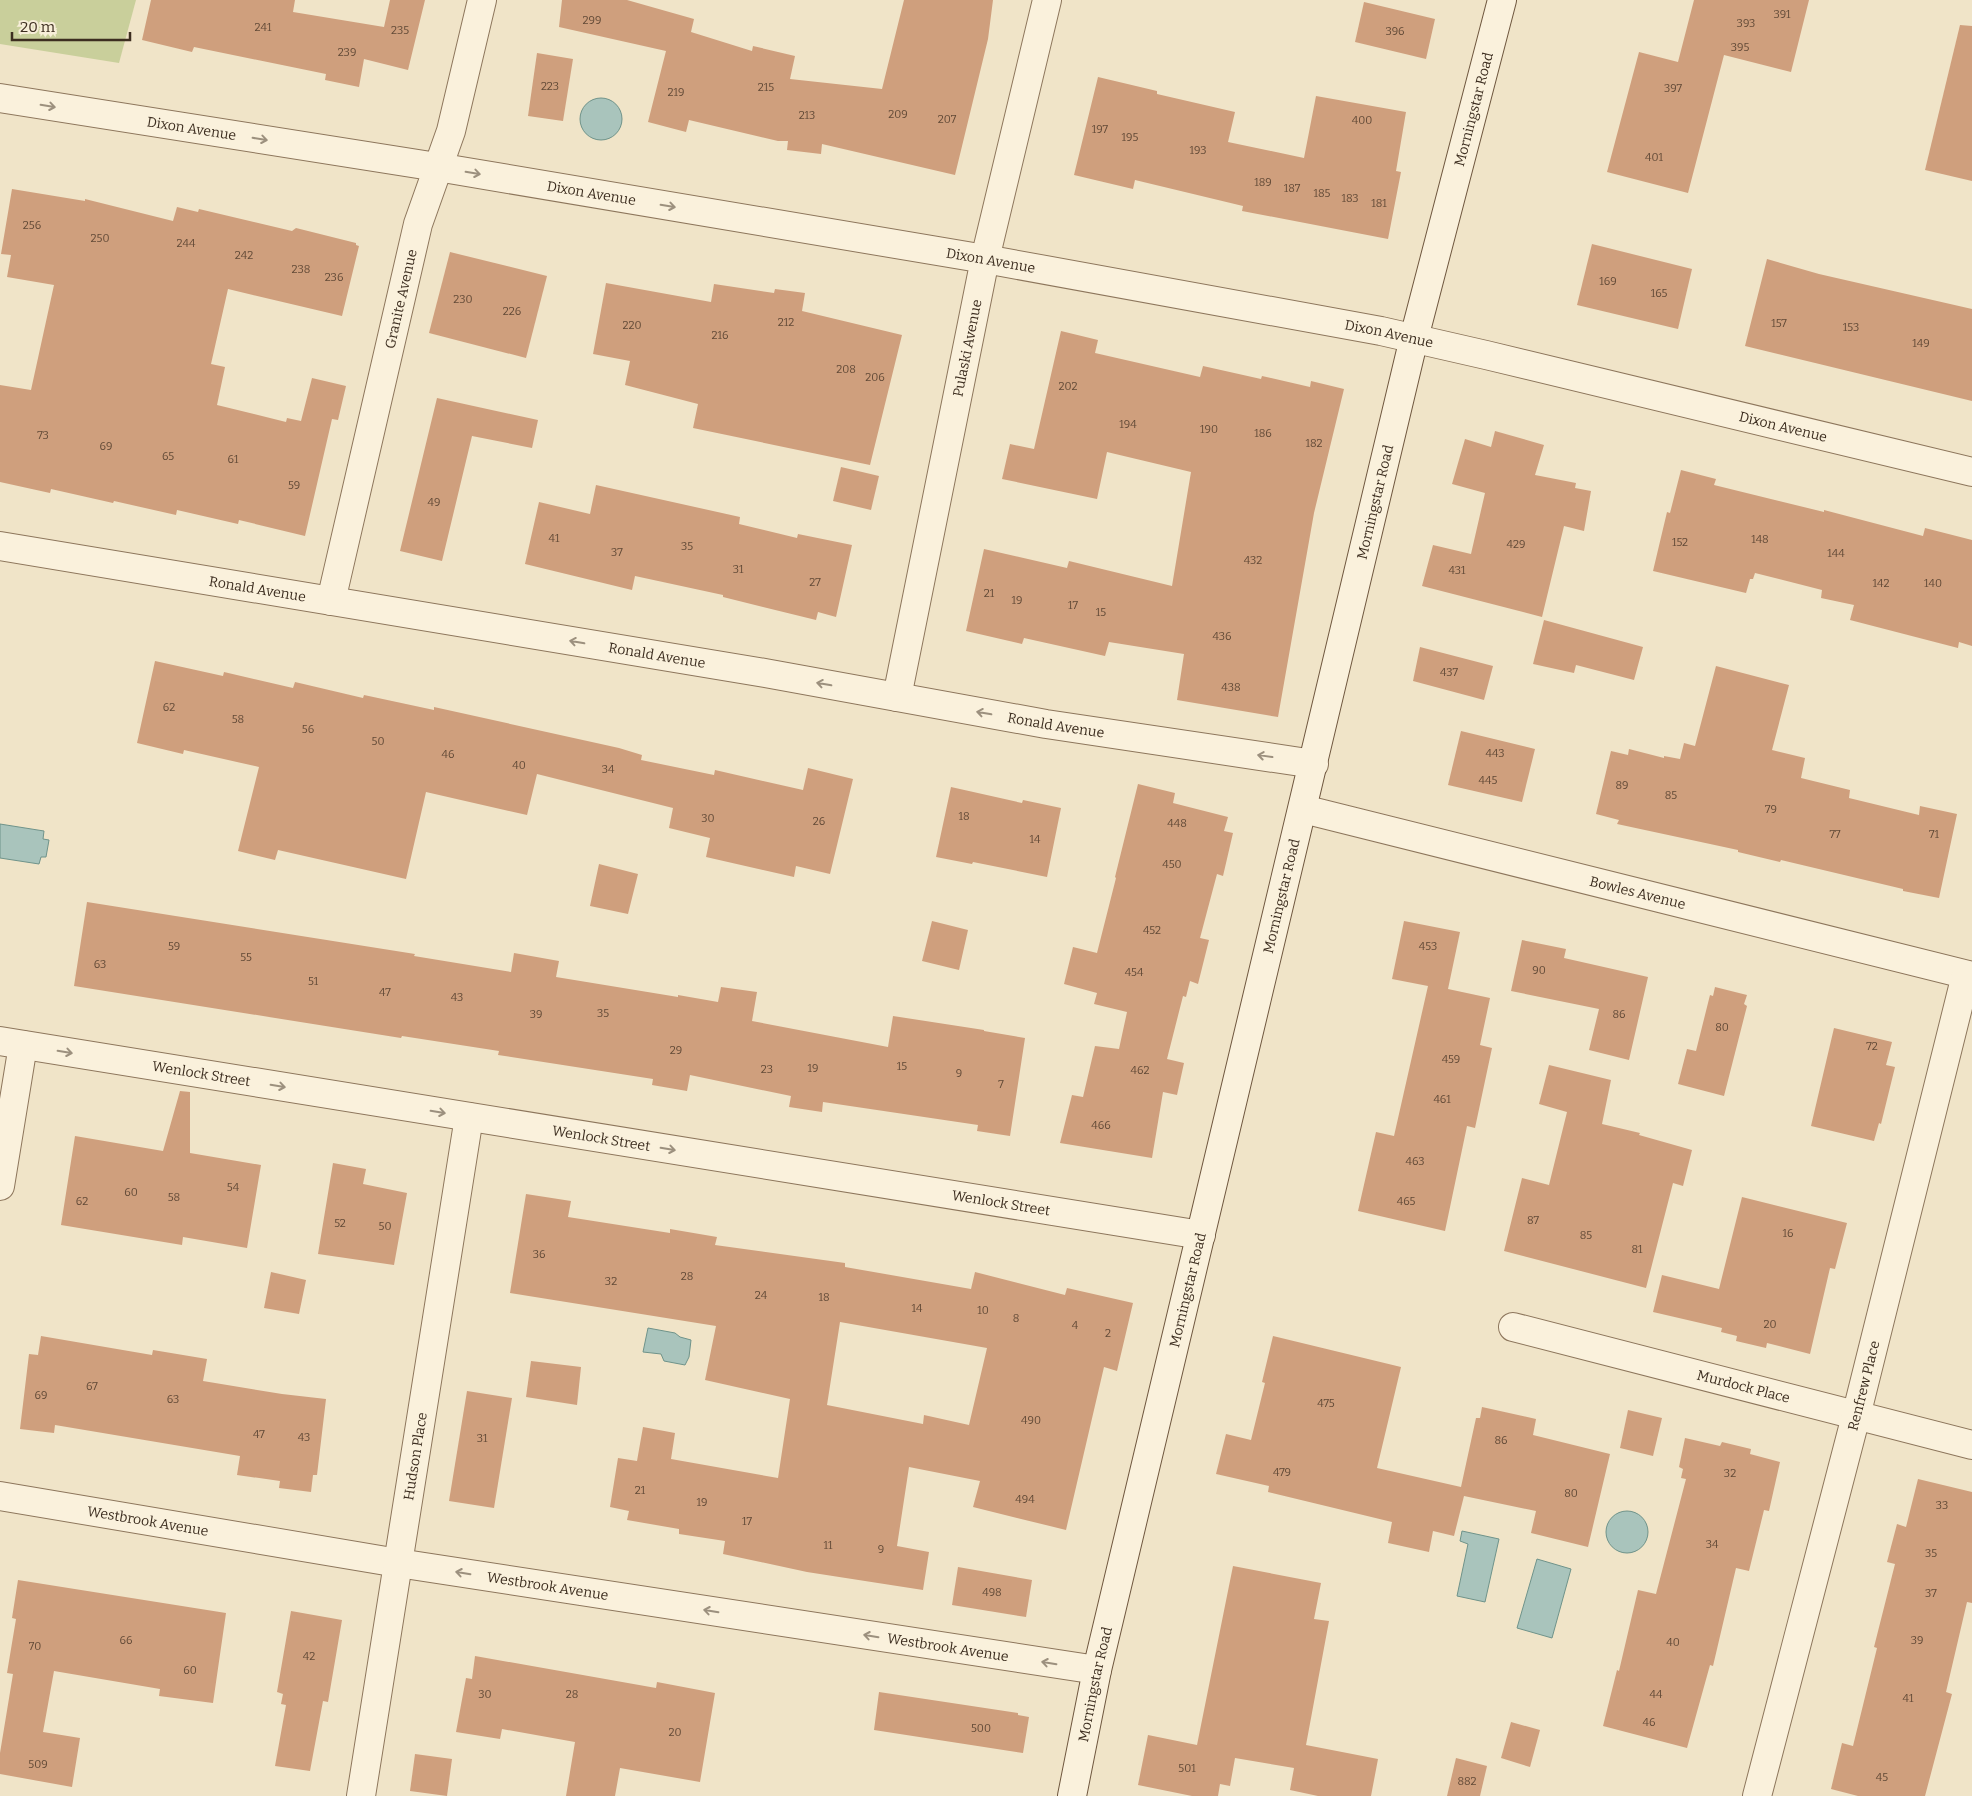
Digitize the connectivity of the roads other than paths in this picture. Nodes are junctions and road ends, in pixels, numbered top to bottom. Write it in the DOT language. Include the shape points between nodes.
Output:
graph roads {
  1 [pos="482,0"];
  2 [pos="1047,0"];
  3 [pos="1502,0"];
  4 [pos="0,98"];
  5 [pos="437,167"];
  6 [pos="985,259"];
  7 [pos="1414,338"];
  8 [pos="1972,472"];
  9 [pos="0,546"];
  10 [pos="332,601"];
  11 [pos="896,697"];
  12 [pos="1314,764"];
  13 [pos="1303,810"];
  14 [pos="1969,976"];
  15 [pos="11,1043"];
  16 [pos="469,1117"];
  17 [pos="0,1186"];
  18 [pos="1202,1234"];
  19 [pos="1513,1327"];
  20 [pos="1856,1416"];
  21 [pos="1972,1445"];
  22 [pos="0,1496"];
  23 [pos="398,1563"];
  24 [pos="1097,1670"];
  25 [pos="361,1796"];
  26 [pos="1072,1796"];
  27 [pos="1757,1796"];
  1 -- 5 [label="street, Granite Avenue" via="451,131"];
  2 -- 6 [label="street, Pulaski Avenue"];
  3 -- 7 [label="street, Morningstar Road"];
  4 -- 5 [label="street, Dixon Avenue, one-way"];
  5 -- 6 [label="street, Dixon Avenue, one-way"];
  5 -- 10 [label="street, Granite Avenue" via="418,224"];
  6 -- 7 [label="street, Dixon Avenue"];
  6 -- 11 [label="street, Pulaski Avenue"];
  7 -- 8 [label="street, Dixon Avenue"];
  7 -- 12 [label="street, Morningstar Road"];
  9 -- 10 [label="street, Ronald Avenue"];
  11 -- 10 [label="street, Ronald Avenue, one-way"];
  12 -- 11 [label="street, Ronald Avenue, one-way" via="1046,724"];
  12 -- 13 [label="street, Morningstar Road"];
  13 -- 14 [label="street, Bowles Avenue"];
  13 -- 18 [label="street, Morningstar Road"];
  14 -- 20 [label="street, Renfrew Place"];
  15 -- 16 [label="street, Wenlock Street, one-way"];
  15 -- 17 [label="street"];
  16 -- 18 [label="street, Wenlock Street, one-way"];
  16 -- 23 [label="street, Hudson Place"];
  18 -- 24 [label="street, Morningstar Road"];
  19 -- 20 [label="street, Murdock Place"];
  20 -- 21 [label="street, Murdock Place"];
  20 -- 27 [label="street, Renfrew Place"];
  22 -- 23 [label="street, Westbrook Avenue"];
  24 -- 23 [label="street, Westbrook Avenue, one-way"];
  23 -- 25 [label="street, Hudson Place"];
  24 -- 26 [label="street, Morningstar Road"];
}
